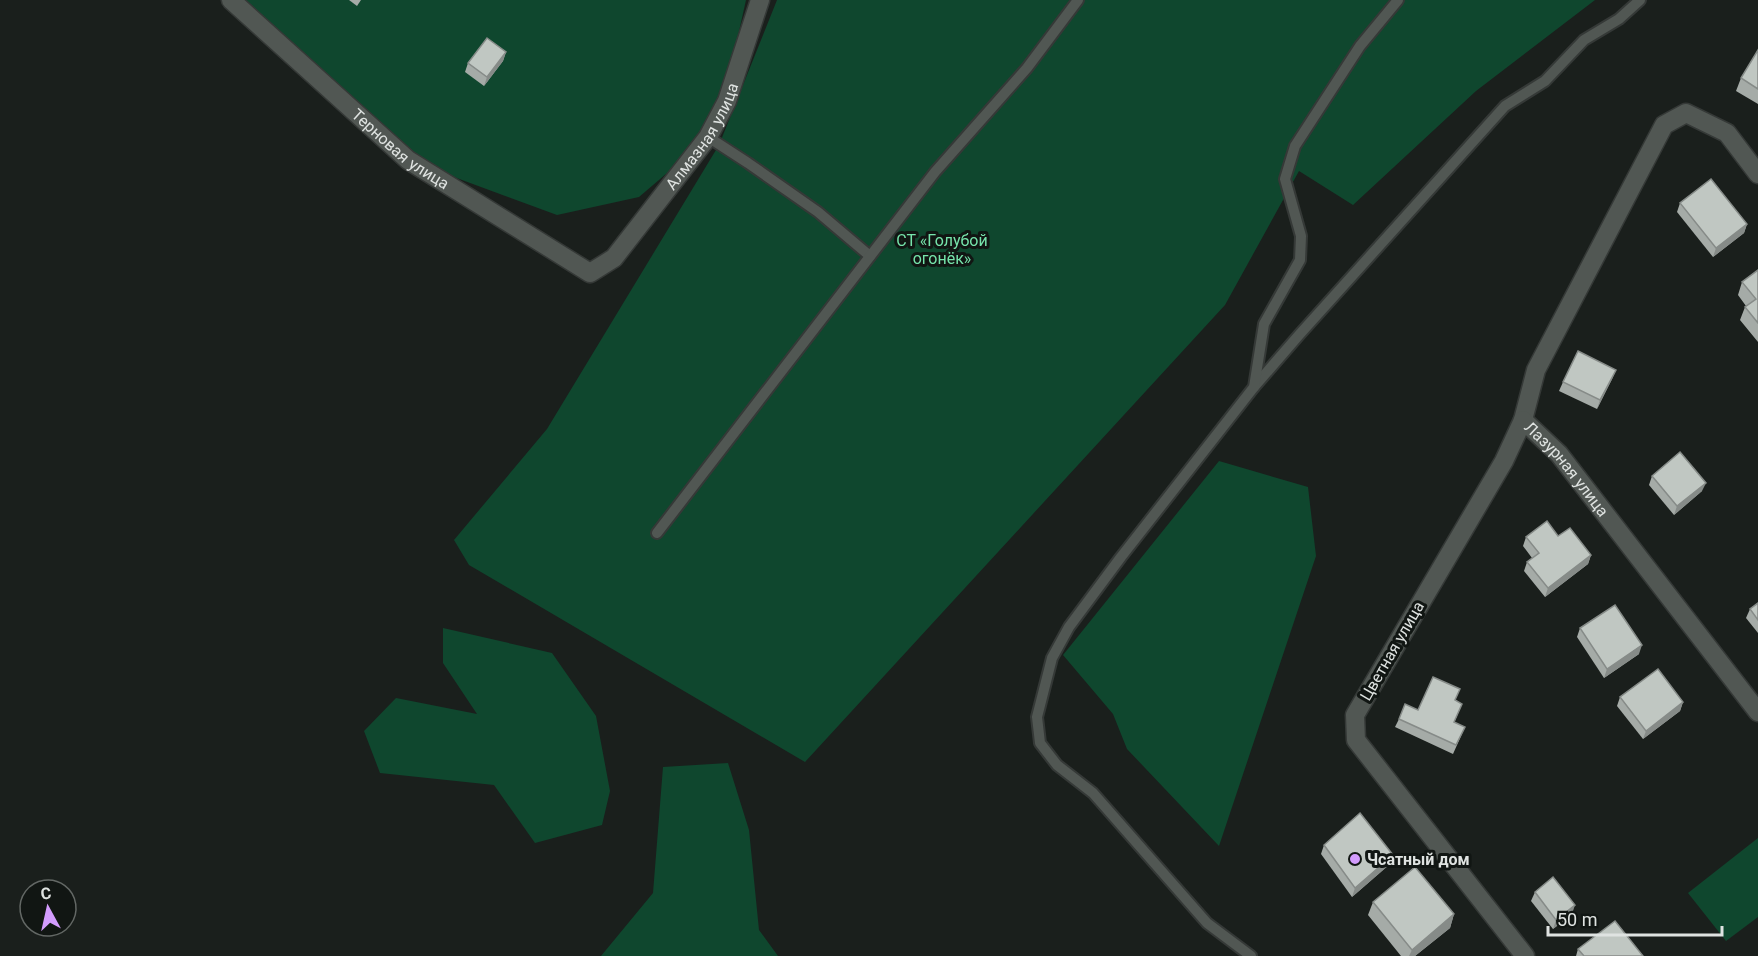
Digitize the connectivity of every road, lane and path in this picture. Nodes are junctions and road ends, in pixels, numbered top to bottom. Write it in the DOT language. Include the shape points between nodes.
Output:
graph roads {
  1 [pos="231,0"];
  2 [pos="760,0"];
  3 [pos="1078,0"];
  4 [pos="1398,0"];
  5 [pos="1640,0"];
  6 [pos="708,137"];
  7 [pos="1758,174"];
  8 [pos="870,256"];
  9 [pos="614,258"];
  10 [pos="1254,387"];
  11 [pos="1523,420"];
  12 [pos="657,533"];
  13 [pos="1758,712"];
  14 [pos="1251,956"];
  15 [pos="1525,956"];
  1 -- 9 [label="street, Терновая улица" via="408,159 590,273"];
  2 -- 6 [label="street, Алмазная улица" via="727,101"];
  3 -- 8 [label="lane" via="1027,68 935,172"];
  4 -- 10 [label="lane" via="1360,46 1296,146 1285,179 1301,236 1300,260 1264,324"];
  5 -- 10 [label="lane" via="1620,19 1584,40 1545,81 1505,106"];
  6 -- 8 [label="lane" via="818,212"];
  6 -- 9 [label="street, Алмазная улица"];
  7 -- 11 [label="street, Лазурная улица" via="1727,133 1686,113 1664,126 1536,370"];
  8 -- 12 [label="lane"];
  10 -- 14 [label="lane" via="1069,627 1052,658 1037,717 1040,743 1057,765 1093,794 1207,923"];
  11 -- 13 [label="street, Лазурная улица" via="1559,454"];
  11 -- 15 [label="street, Цветная улица" via="1504,461 1355,715 1356,740"];
}
